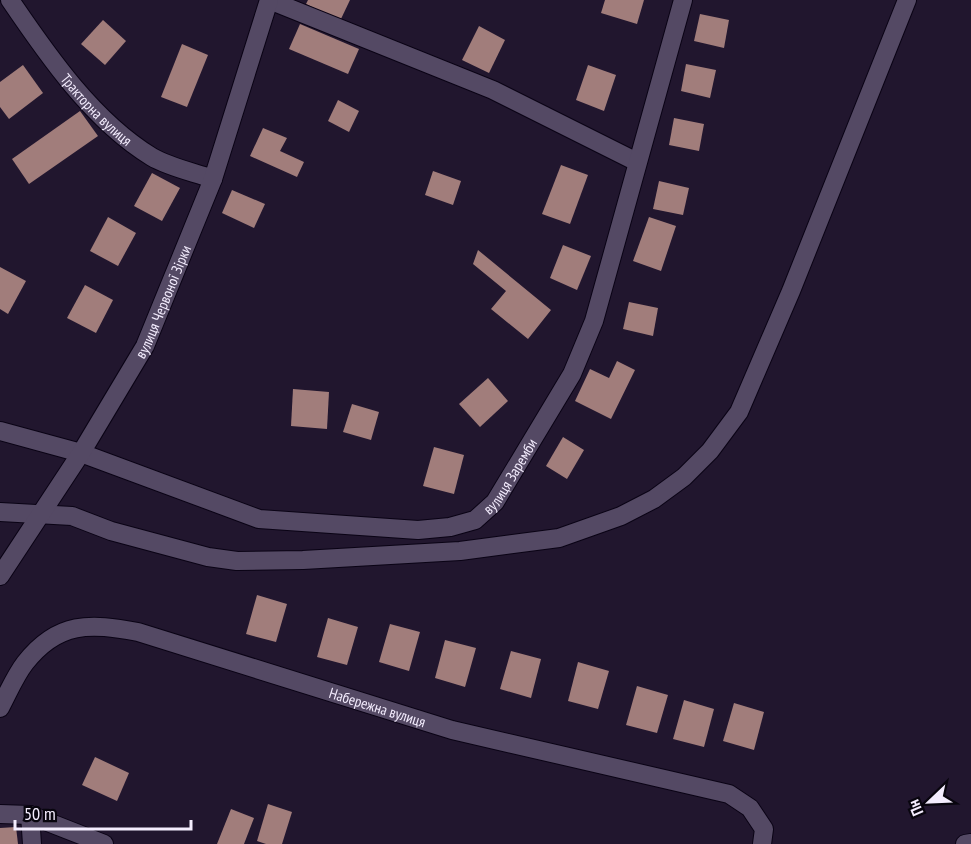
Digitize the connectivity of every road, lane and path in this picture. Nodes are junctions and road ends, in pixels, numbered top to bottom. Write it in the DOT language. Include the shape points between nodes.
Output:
graph roads {
  1 [pos="10,0"];
  2 [pos="269,0"];
  3 [pos="683,0"];
  4 [pos="907,0"];
  5 [pos="637,162"];
  6 [pos="213,179"];
  7 [pos="0,431"];
  8 [pos="81,453"];
  9 [pos="0,512"];
  10 [pos="41,515"];
  11 [pos="0,576"];
  12 [pos="0,708"];
  13 [pos="0,814"];
  14 [pos="30,814"];
  15 [pos="971,843"];
  16 [pos="32,844"];
  17 [pos="104,844"];
  18 [pos="762,844"];
  19 [pos="965,844"];
  1 -- 6 [label="street, Тракторна вулиця" via="78,91 121,136 154,158"];
  2 -- 5 [label="street" via="493,90"];
  2 -- 6 [label="street, вулиця Червоної Зірки"];
  3 -- 5 [label="street, вулиця Заремби"];
  4 -- 10 [label="street" via="739,412 710,451 654,499 621,516 559,538 460,551 303,560 237,561 208,557 111,531 72,516"];
  5 -- 8 [label="street, вулиця Заремби" via="594,321 572,374 495,502 475,520 418,531 258,519"];
  6 -- 8 [label="street, вулиця Червоної Зірки" via="145,346"];
  7 -- 8 [label="street, вулиця Заремби"];
  8 -- 10 [label="street, вулиця Червоної Зірки"];
  9 -- 10 [label="street"];
  10 -- 11 [label="street, вулиця Червоної Зірки"];
  12 -- 18 [label="street, Набережна вулиця" via="24,663 47,641 72,627 104,626 138,632 452,730 729,794 750,808 764,829"];
  13 -- 14 [label="street"];
  14 -- 16 [label="street"];
  14 -- 17 [label="street"];
  15 -- 19 [label="street"];
}
